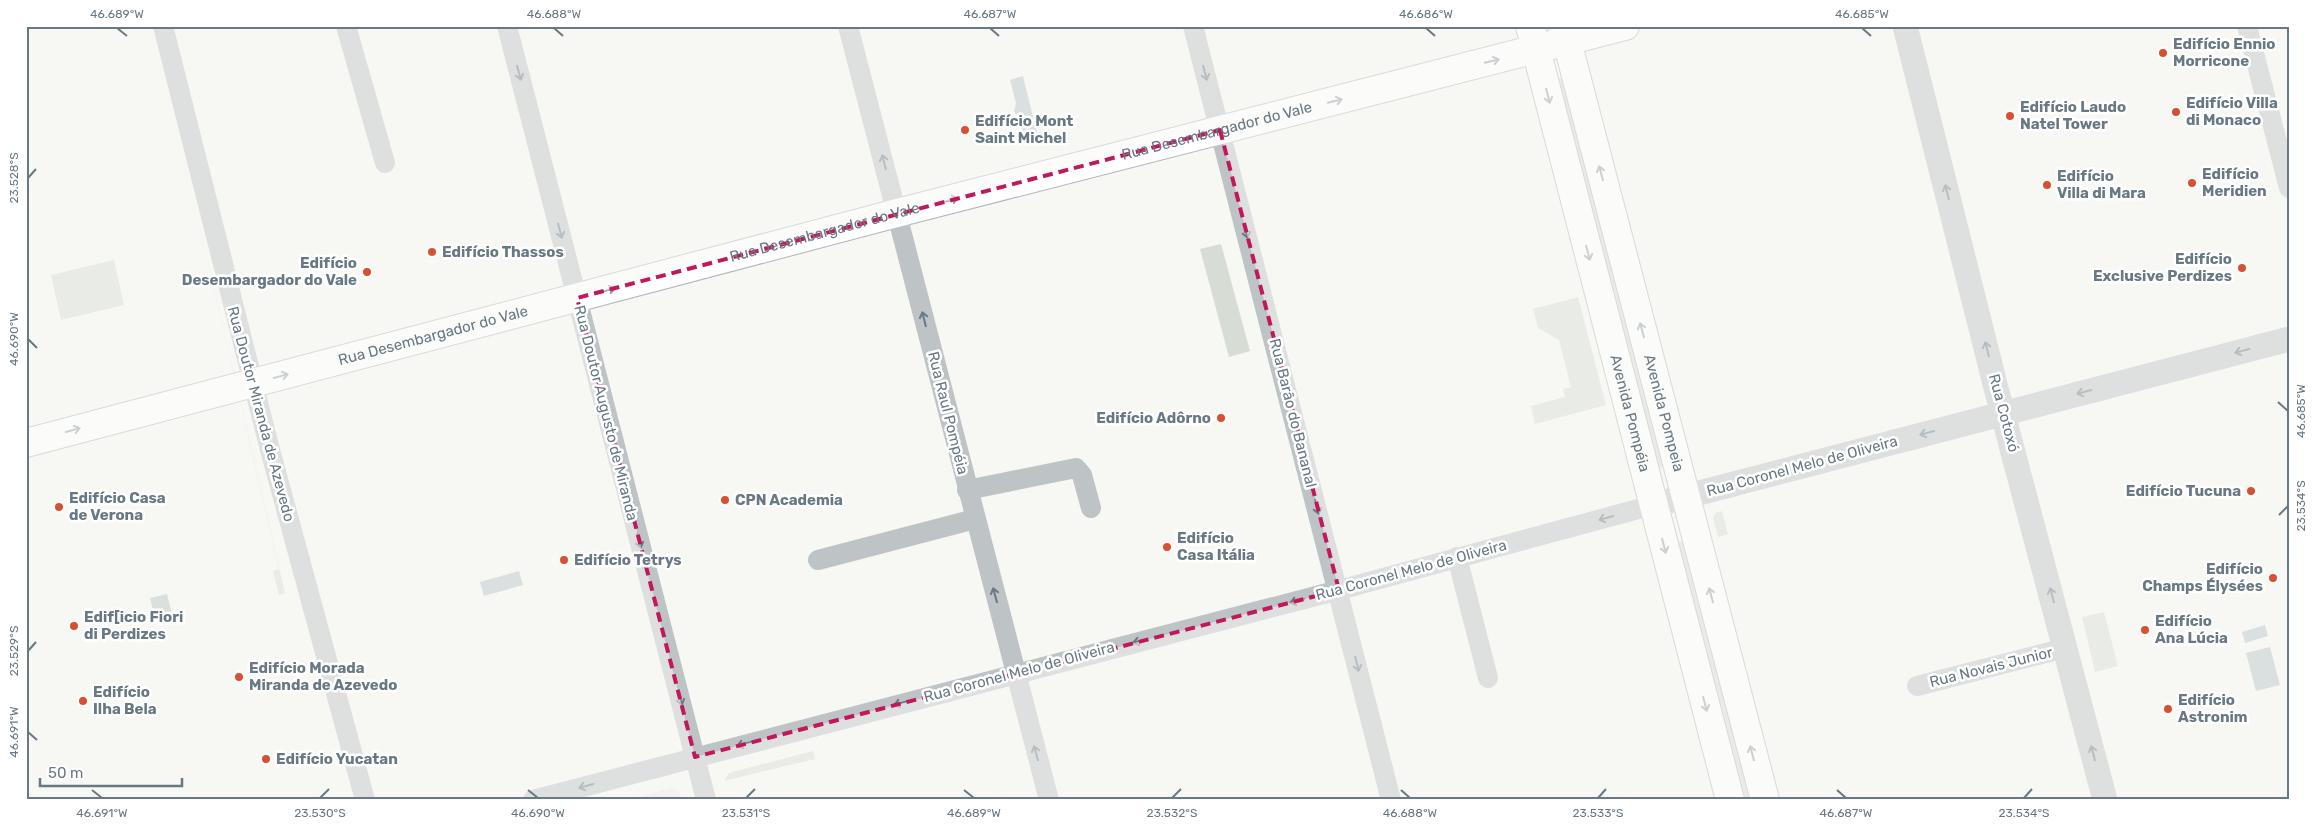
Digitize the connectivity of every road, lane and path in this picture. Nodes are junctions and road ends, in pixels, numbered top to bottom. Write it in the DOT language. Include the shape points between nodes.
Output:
graph roads {
  1 [pos="163,26"];
  2 [pos="346,26"];
  3 [pos="507,26"];
  4 [pos="848,26"];
  5 [pos="1192,26"];
  6 [pos="1625,26"];
  7 [pos="1905,26"];
  8 [pos="2247,26"];
  9 [pos="1564,34"];
  10 [pos="1533,38"];
  11 [pos="1220,130"];
  12 [pos="385,163"];
  13 [pos="2289,188"];
  14 [pos="897,214"];
  15 [pos="576,298"];
  16 [pos="2289,339"];
  17 [pos="252,383"];
  18 [pos="2004,413"];
  19 [pos="26,443"];
  20 [pos="968,490"];
  21 [pos="1686,496"];
  22 [pos="1653,505"];
  23 [pos="1092,508"];
  24 [pos="975,519"];
  25 [pos="1457,556"];
  26 [pos="818,560"];
  27 [pos="1338,590"];
  28 [pos="2066,648"];
  29 [pos="1016,673"];
  30 [pos="1488,678"];
  31 [pos="1917,686"];
  32 [pos="695,757"];
  33 [pos="366,800"];
  34 [pos="533,800"];
  35 [pos="706,800"];
  36 [pos="1049,800"];
  37 [pos="1391,800"];
  38 [pos="1730,800"];
  39 [pos="1765,800"];
  40 [pos="2105,800"];
  1 -- 17 [label="street, Rua Doutor Miranda de Azevedo"];
  2 -- 12 [label="street"];
  3 -- 15 [label="street, Rua Doutor Augusto de Miranda, one-way"];
  14 -- 4 [label="street, Rua Raul Pompéia, one-way"];
  5 -- 11 [label="street, Rua Barão do Bananal, one-way"];
  6 -- 9 [label="main road, Rua Desembargador do Vale"];
  18 -- 7 [label="street, Rua Cotoxó, one-way"];
  8 -- 13 [label="street"];
  9 -- 10 [label="main road, Rua Desembargador do Vale"];
  21 -- 9 [label="main road, Avenida Pompeia, one-way"];
  11 -- 10 [label="main road, Rua Desembargador do Vale, one-way"];
  10 -- 22 [label="main road, Avenida Pompéia, one-way"];
  14 -- 11 [label="main road, Rua Desembargador do Vale, one-way"];
  11 -- 27 [label="street, Rua Barão do Bananal, one-way"];
  15 -- 14 [label="main road, Rua Desembargador do Vale, one-way"];
  20 -- 14 [label="street, Rua Raul Pompéia, one-way"];
  17 -- 15 [label="main road, Rua Desembargador do Vale, one-way"];
  15 -- 32 [label="street, Rua Doutor Augusto de Miranda, one-way"];
  16 -- 18 [label="street, Rua Coronel Melo de Oliveira, one-way"];
  19 -- 17 [label="main road, Rua Desembargador do Vale, one-way"];
  17 -- 33 [label="street, Rua Doutor Miranda de Azevedo"];
  18 -- 21 [label="street, Rua Coronel Melo de Oliveira, one-way"];
  28 -- 18 [label="street, Rua Cotoxó, one-way"];
  20 -- 23 [label="street" via="1076,468 1082,475"];
  20 -- 24 [label="street, Rua Raul Pompéia"];
  21 -- 22 [label="street, Rua Coronel Melo de Oliveira"];
  39 -- 21 [label="main road, Avenida Pompeia, one-way"];
  22 -- 25 [label="street, Rua Coronel Melo de Oliveira, one-way"];
  22 -- 38 [label="main road, Avenida Pompéia, one-way"];
  24 -- 26 [label="street"];
  29 -- 24 [label="street, Rua Raul Pompéia, one-way"];
  25 -- 27 [label="street, Rua Coronel Melo de Oliveira"];
  25 -- 30 [label="street"];
  27 -- 29 [label="street, Rua Coronel Melo de Oliveira, one-way"];
  27 -- 37 [label="street, Rua Barão do Bananal, one-way"];
  28 -- 31 [label="street, Rua Novais Junior"];
  40 -- 28 [label="street, Rua Cotoxó, one-way"];
  29 -- 32 [label="street, Rua Coronel Melo de Oliveira, one-way"];
  36 -- 29 [label="street, Rua Raul Pompéia, one-way"];
  32 -- 34 [label="street, Rua Coronel Melo de Oliveira, one-way"];
  32 -- 35 [label="street, Rua Doutor Augusto de Miranda"];
}
